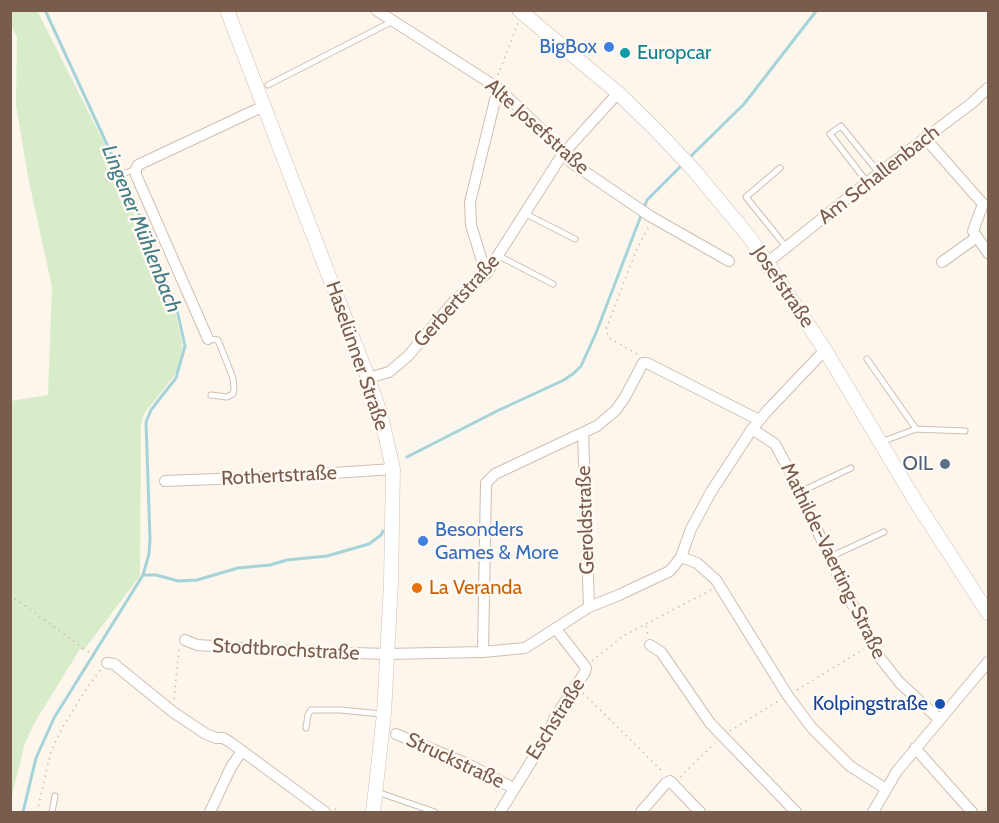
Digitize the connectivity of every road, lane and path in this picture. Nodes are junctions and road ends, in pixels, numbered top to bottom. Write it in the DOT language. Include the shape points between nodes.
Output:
graph roads {
  1 [pos="227,10"];
  2 [pos="376,10"];
  3 [pos="520,12"];
  4 [pos="391,22"];
  5 [pos="267,85"];
  6 [pos="498,88"];
  7 [pos="988,88"];
  8 [pos="618,93"];
  9 [pos="264,106"];
  10 [pos="925,138"];
  11 [pos="562,155"];
  12 [pos="780,168"];
  13 [pos="132,170"];
  14 [pos="879,173"];
  15 [pos="109,179"];
  16 [pos="868,183"];
  17 [pos="524,213"];
  18 [pos="653,217"];
  19 [pos="977,237"];
  20 [pos="575,239"];
  21 [pos="787,248"];
  22 [pos="988,253"];
  23 [pos="499,256"];
  24 [pos="729,261"];
  25 [pos="768,261"];
  26 [pos="942,262"];
  27 [pos="486,274"];
  28 [pos="553,284"];
  29 [pos="208,339"];
  30 [pos="825,351"];
  31 [pos="867,359"];
  32 [pos="643,363"];
  33 [pos="368,378"];
  34 [pos="211,395"];
  35 [pos="759,420"];
  36 [pos="752,429"];
  37 [pos="916,429"];
  38 [pos="965,431"];
  39 [pos="583,433"];
  40 [pos="880,442"];
  41 [pos="852,468"];
  42 [pos="393,469"];
  43 [pos="165,481"];
  44 [pos="800,492"];
  45 [pos="884,532"];
  46 [pos="681,556"];
  47 [pos="830,557"];
  48 [pos="720,585"];
  49 [pos="10,595"];
  50 [pos="589,607"];
  51 [pos="988,613"];
  52 [pos="556,629"];
  53 [pos="185,640"];
  54 [pos="872,644"];
  55 [pos="650,645"];
  56 [pos="483,652"];
  57 [pos="387,654"];
  58 [pos="96,657"];
  59 [pos="988,662"];
  60 [pos="107,663"];
  61 [pos="586,668"];
  62 [pos="575,687"];
  63 [pos="788,696"];
  64 [pos="173,712"];
  65 [pos="384,714"];
  66 [pos="939,719"];
  67 [pos="306,728"];
  68 [pos="396,734"];
  69 [pos="723,735"];
  70 [pos="915,748"];
  71 [pos="242,751"];
  72 [pos="670,781"];
  73 [pos="513,788"];
  74 [pos="885,789"];
  75 [pos="376,791"];
  76 [pos="55,796"];
  77 [pos="37,813"];
  78 [pos="52,813"];
  79 [pos="210,813"];
  80 [pos="325,813"];
  81 [pos="373,813"];
  82 [pos="435,813"];
  83 [pos="500,813"];
  84 [pos="641,813"];
  85 [pos="700,813"];
  86 [pos="796,813"];
  87 [pos="873,813"];
  88 [pos="972,813"];
  1 -- 9 [label="street, Haselünner Straße"];
  2 -- 4 [label="street, Alte Josefstraße"];
  3 -- 6 [label="path" via="498,74"];
  3 -- 8 [label="street, Josefstraße"];
  4 -- 5 [label="lane"];
  4 -- 6 [label="street, Alte Josefstraße"];
  6 -- 11 [label="street, Alte Josefstraße"];
  6 -- 27 [label="street" via="470,202 471,225"];
  7 -- 10 [label="street, Am Schallenbach"];
  8 -- 11 [label="street, Gerbertstraße"];
  8 -- 25 [label="street, Josefstraße" via="682,156"];
  9 -- 13 [label="street"];
  9 -- 33 [label="street, Haselünner Straße"];
  10 -- 14 [label="street, Am Schallenbach"];
  10 -- 19 [label="street" via="983,204 973,231"];
  11 -- 17 [label="street, Gerbertstraße"];
  11 -- 18 [label="street, Alte Josefstraße"];
  12 -- 21 [label="lane" via="746,196"];
  13 -- 15 [label="lane"];
  13 -- 29 [label="street"];
  14 -- 16 [label="street, Am Schallenbach"];
  14 -- 16 [label="lane" via="841,126 830,135"];
  16 -- 21 [label="street, Am Schallenbach"];
  17 -- 20 [label="lane"];
  17 -- 23 [label="street, Gerbertstraße"];
  18 -- 24 [label="street, Alte Josefstraße"];
  18 -- 32 [label="path" via="606,329 609,338 641,357"];
  19 -- 22 [label="street"];
  19 -- 26 [label="street"];
  21 -- 25 [label="street, Am Schallenbach"];
  23 -- 27 [label="street, Gerbertstraße"];
  23 -- 28 [label="lane"];
  25 -- 30 [label="street, Josefstraße"];
  27 -- 33 [label="street, Gerbertstraße" via="455,300 408,356 389,372"];
  29 -- 34 [label="lane" via="218,340 234,378 233,394"];
  30 -- 35 [label="street"];
  30 -- 40 [label="street, Josefstraße"];
  31 -- 37 [label="lane"];
  32 -- 35 [label="street"];
  32 -- 39 [label="street" via="616,410"];
  33 -- 42 [label="street, Haselünner Straße"];
  35 -- 36 [label="street"];
  36 -- 44 [label="street, Mathilde-Vaerting-Straße" via="775,444"];
  36 -- 46 [label="street" via="699,512"];
  37 -- 38 [label="lane"];
  37 -- 40 [label="lane"];
  39 -- 50 [label="street, Geroldstraße"];
  39 -- 56 [label="street" via="495,474 486,483"];
  40 -- 51 [label="street, Josefstraße"];
  41 -- 44 [label="lane"];
  42 -- 43 [label="street, Rothertstraße"];
  42 -- 57 [label="street, Haselünner Straße"];
  44 -- 47 [label="street, Mathilde-Vaerting-Straße"];
  45 -- 47 [label="lane"];
  46 -- 48 [label="street" via="703,567"];
  46 -- 50 [label="street, Stodtbrochstraße" via="670,571"];
  47 -- 54 [label="street, Mathilde-Vaerting-Straße"];
  48 -- 61 [label="path" via="623,636"];
  48 -- 63 [label="street"];
  49 -- 58 [label="path"];
  50 -- 52 [label="street, Stodtbrochstraße"];
  52 -- 56 [label="street, Stodtbrochstraße" via="525,648"];
  52 -- 61 [label="street, Eschstraße"];
  53 -- 57 [label="street, Stodtbrochstraße" via="197,645"];
  53 -- 64 [label="path" via="178,650"];
  54 -- 63 [label="path"];
  54 -- 66 [label="street, Mathilde-Vaerting-Straße" via="889,672"];
  55 -- 69 [label="street" via="661,652 710,723"];
  56 -- 57 [label="street, Stodtbrochstraße"];
  57 -- 65 [label="street, Haselünner Straße"];
  59 -- 66 [label="street"];
  60 -- 64 [label="street" via="114,664"];
  60 -- 77 [label="path" via="62,728 49,760"];
  61 -- 62 [label="street, Eschstraße"];
  62 -- 72 [label="path"];
  62 -- 73 [label="street, Eschstraße"];
  63 -- 69 [label="path"];
  63 -- 74 [label="street" via="812,728 850,766"];
  64 -- 71 [label="street" via="207,735 223,738"];
  65 -- 67 [label="lane" via="311,710"];
  65 -- 75 [label="street, Haselünner Straße"];
  66 -- 70 [label="street"];
  68 -- 73 [label="street, Struckstraße"];
  69 -- 72 [label="path" via="677,779"];
  69 -- 86 [label="street"];
  70 -- 74 [label="street"];
  70 -- 88 [label="street"];
  71 -- 79 [label="street"];
  71 -- 80 [label="street"];
  72 -- 84 [label="street"];
  72 -- 85 [label="street"];
  73 -- 83 [label="street, Eschstraße"];
  74 -- 87 [label="street"];
  75 -- 81 [label="street, Haselünner Straße"];
  75 -- 82 [label="lane"];
  76 -- 78 [label="lane"];
}
